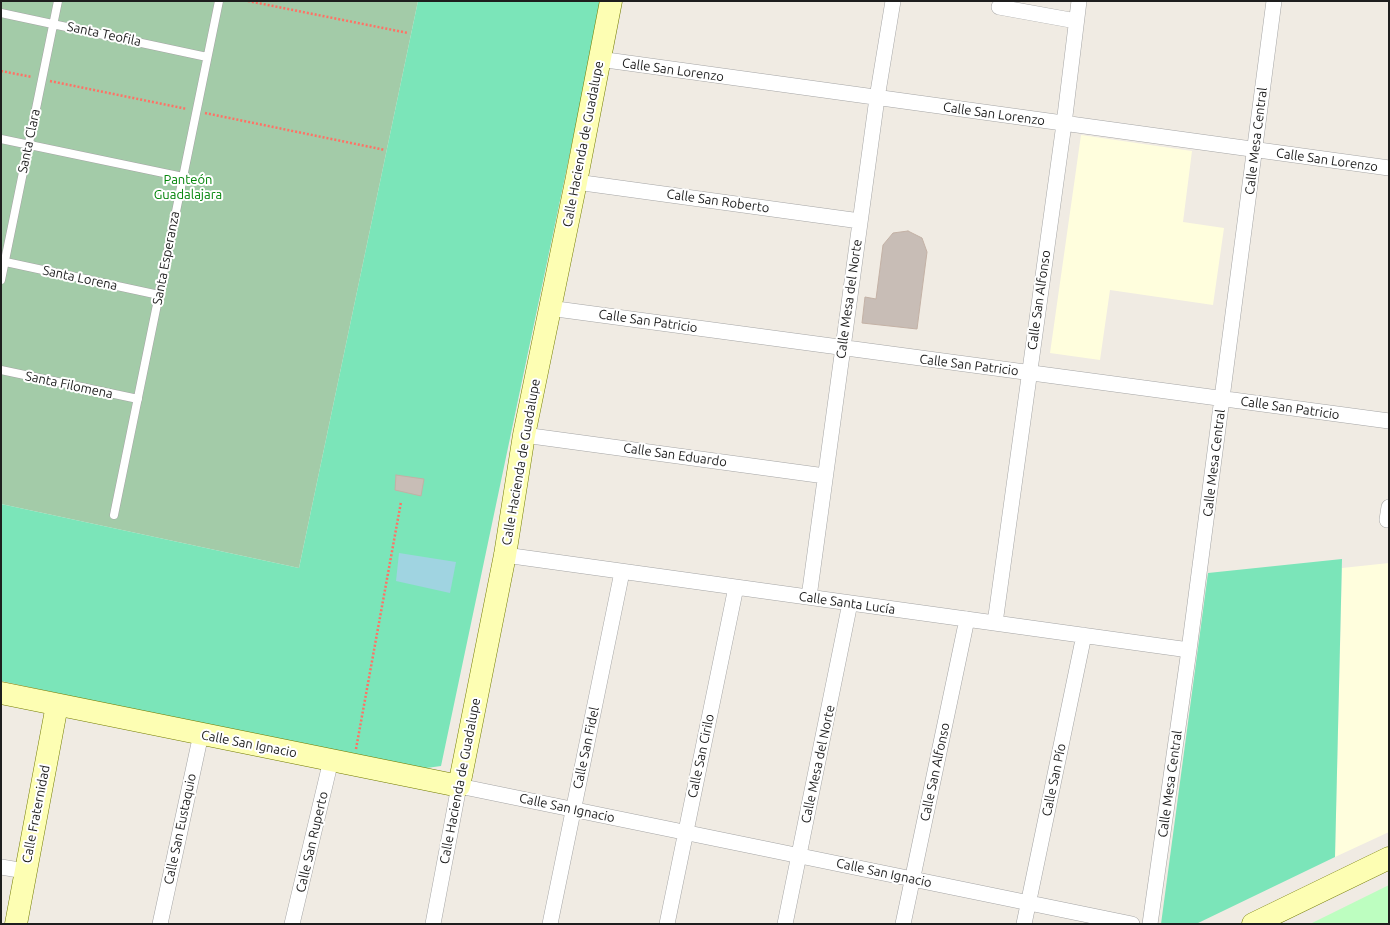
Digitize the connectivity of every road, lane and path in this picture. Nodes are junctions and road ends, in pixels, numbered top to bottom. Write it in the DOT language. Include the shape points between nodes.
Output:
graph roads {
  1 [pos="58,1"];
  2 [pos="219,1"];
  3 [pos="248,1"];
  4 [pos="611,1"];
  5 [pos="893,1"];
  6 [pos="1079,1"];
  7 [pos="1274,1"];
  8 [pos="999,7"];
  9 [pos="1,13"];
  10 [pos="1076,21"];
  11 [pos="53,23"];
  12 [pos="408,33"];
  13 [pos="207,57"];
  14 [pos="599,59"];
  15 [pos="877,98"];
  16 [pos="1064,124"];
  17 [pos="1,139"];
  18 [pos="28,145"];
  19 [pos="1255,150"];
  20 [pos="1389,168"];
  21 [pos="183,178"];
  22 [pos="576,182"];
  23 [pos="860,221"];
  24 [pos="3,262"];
  25 [pos="1,280"];
  26 [pos="159,295"];
  27 [pos="549,308"];
  28 [pos="843,348"];
  29 [pos="1,370"];
  30 [pos="1029,373"];
  31 [pos="1222,398"];
  32 [pos="138,399"];
  33 [pos="1389,422"];
  34 [pos="524,435"];
  35 [pos="825,476"];
  36 [pos="401,502"];
  37 [pos="114,515"];
  38 [pos="505,555"];
  39 [pos="622,572"];
  40 [pos="736,587"];
  41 [pos="809,597"];
  42 [pos="850,603"];
  43 [pos="967,619"];
  44 [pos="995,623"];
  45 [pos="1084,635"];
  46 [pos="1189,650"];
  47 [pos="1,694"];
  48 [pos="57,705"];
  49 [pos="201,734"];
  50 [pos="358,740"];
  51 [pos="331,760"];
  52 [pos="459,786"];
  53 [pos="573,809"];
  54 [pos="686,832"];
  55 [pos="799,856"];
  56 [pos="1389,858"];
  57 [pos="1,867"];
  58 [pos="25,871"];
  59 [pos="913,879"];
  60 [pos="1029,903"];
  61 [pos="16,924"];
  62 [pos="160,924"];
  63 [pos="292,924"];
  64 [pos="433,924"];
  65 [pos="550,924"];
  66 [pos="667,924"];
  67 [pos="785,924"];
  68 [pos="904,924"];
  69 [pos="1024,924"];
  70 [pos="1132,924"];
  71 [pos="1150,924"];
  72 [pos="1253,924"];
  1 -- 11 [label="lane, Santa Clara"];
  2 -- 13 [label="lane, Santa Esperanza"];
  3 -- 12 [label="path"];
  4 -- 14 [label="street, Calle Hacienda de Guadalupe"];
  5 -- 15 [label="street, Calle Mesa del Norte"];
  6 -- 10 [label="street, Calle San Alfonso"];
  7 -- 19 [label="street, Calle Mesa Central"];
  8 -- 10 [label="street"];
  9 -- 11 [label="lane, Santa Teofila"];
  10 -- 16 [label="street, Calle San Alfonso"];
  11 -- 13 [label="lane, Santa Teofila"];
  11 -- 18 [label="lane, Santa Clara"];
  13 -- 21 [label="lane, Santa Esperanza"];
  14 -- 15 [label="street, Calle San Lorenzo"];
  14 -- 22 [label="street, Calle Hacienda de Guadalupe"];
  15 -- 16 [label="street, Calle San Lorenzo"];
  15 -- 23 [label="street, Calle Mesa del Norte"];
  16 -- 19 [label="street, Calle San Lorenzo"];
  16 -- 30 [label="street, Calle San Alfonso"];
  17 -- 18 [label="lane"];
  18 -- 21 [label="lane"];
  18 -- 24 [label="lane, Santa Clara"];
  19 -- 20 [label="street, Calle San Lorenzo"];
  19 -- 31 [label="street, Calle Mesa Central"];
  21 -- 26 [label="lane, Santa Esperanza"];
  22 -- 23 [label="street, Calle San Roberto"];
  22 -- 27 [label="street, Calle Hacienda de Guadalupe"];
  23 -- 28 [label="street, Calle Mesa del Norte"];
  24 -- 25 [label="lane, Santa Clara"];
  24 -- 26 [label="lane, Santa Lorena"];
  26 -- 32 [label="lane, Santa Esperanza"];
  27 -- 28 [label="street, Calle San Patricio"];
  27 -- 34 [label="street, Calle Hacienda de Guadalupe"];
  28 -- 30 [label="street, Calle San Patricio"];
  28 -- 35 [label="street, Calle Mesa del Norte"];
  29 -- 32 [label="lane, Santa Filomena"];
  30 -- 31 [label="street, Calle San Patricio"];
  30 -- 44 [label="street, Calle San Alfonso"];
  31 -- 33 [label="street, Calle San Patricio"];
  31 -- 46 [label="street, Calle Mesa Central"];
  32 -- 37 [label="lane, Santa Esperanza"];
  34 -- 35 [label="street, Calle San Eduardo"];
  34 -- 38 [label="street, Calle Hacienda de Guadalupe"];
  35 -- 41 [label="street, Calle Mesa del Norte"];
  36 -- 50 [label="path"];
  38 -- 39 [label="street, Calle Santa Lucía"];
  38 -- 52 [label="street, Calle Hacienda de Guadalupe"];
  39 -- 40 [label="street, Calle Santa Lucía"];
  39 -- 53 [label="street, Calle San Fidel"];
  40 -- 41 [label="street, Calle Santa Lucía"];
  40 -- 54 [label="street, Calle San Cirilo"];
  41 -- 42 [label="street, Calle Santa Lucía"];
  42 -- 43 [label="street, Calle Santa Lucía"];
  42 -- 55 [label="street, Calle Mesa del Norte"];
  43 -- 44 [label="street, Calle Santa Lucía"];
  43 -- 59 [label="street, Calle San Alfonso"];
  44 -- 45 [label="street, Calle Santa Lucía"];
  45 -- 46 [label="street, Calle Santa Lucía"];
  45 -- 60 [label="street, Calle San Pío"];
  46 -- 71 [label="street, Calle Mesa Central"];
  47 -- 48 [label="street, Calle San Ignacio"];
  48 -- 49 [label="street, Calle San Ignacio"];
  48 -- 58 [label="street, Calle Fraternidad"];
  49 -- 51 [label="street, Calle San Ignacio"];
  49 -- 62 [label="street, Calle San Eustaquio"];
  51 -- 52 [label="street, Calle San Ignacio"];
  51 -- 63 [label="street, Calle San Ruperto"];
  52 -- 53 [label="street, Calle San Ignacio"];
  52 -- 64 [label="street, Calle Hacienda de Guadalupe"];
  53 -- 54 [label="street, Calle San Ignacio"];
  53 -- 65 [label="street, Calle San Fidel"];
  54 -- 55 [label="street, Calle San Ignacio"];
  54 -- 66 [label="street, Calle San Cirilo"];
  55 -- 59 [label="street, Calle San Ignacio"];
  55 -- 67 [label="street, Calle Mesa del Norte"];
  56 -- 72 [label="street"];
  57 -- 58 [label="street"];
  58 -- 61 [label="street, Calle Fraternidad"];
  59 -- 60 [label="street, Calle San Ignacio"];
  59 -- 68 [label="street, Calle San Alfonso"];
  60 -- 69 [label="street, Calle San Pío"];
  60 -- 70 [label="street, Calle San Ignacio"];
}
